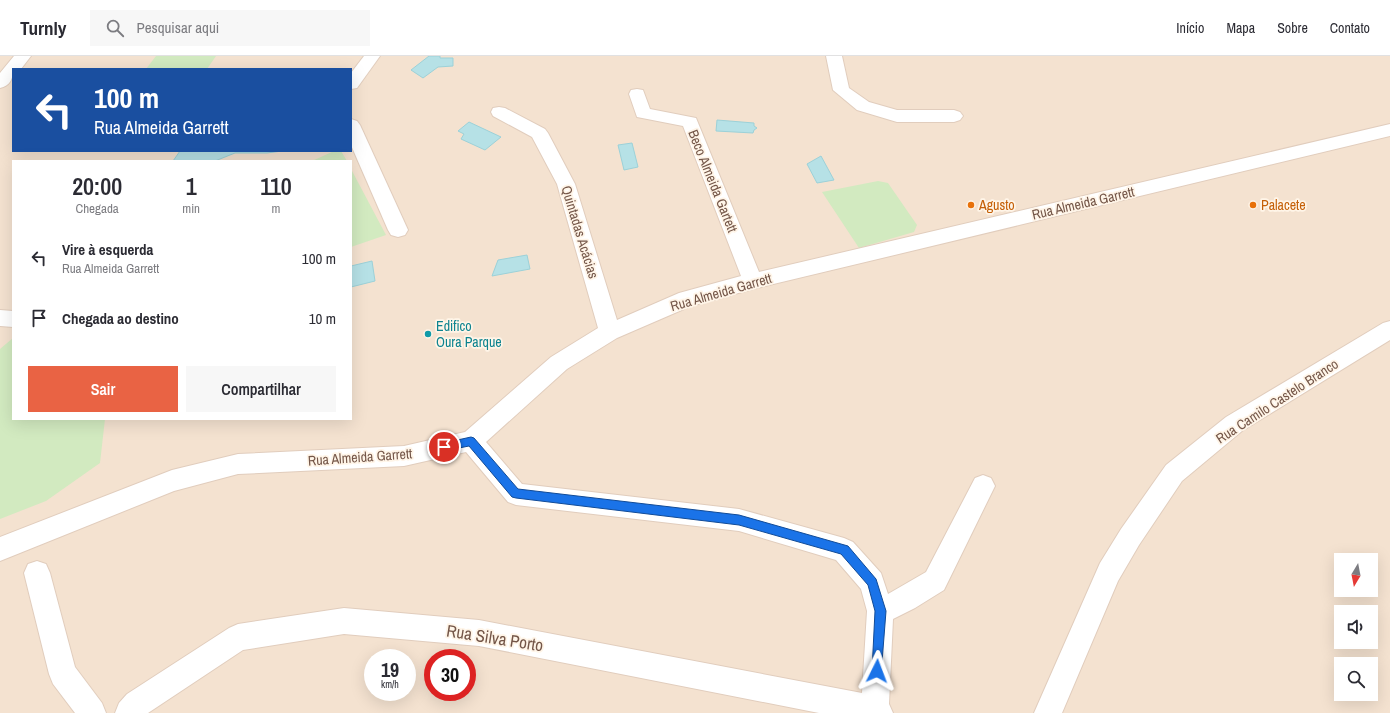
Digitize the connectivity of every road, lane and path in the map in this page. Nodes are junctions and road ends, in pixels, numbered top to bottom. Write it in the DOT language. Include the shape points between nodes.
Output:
graph roads {
  1 [pos="23,56"];
  2 [pos="372,56"];
  3 [pos="834,56"];
  4 [pos="13,68"];
  5 [pos="12,69"];
  6 [pos="0,83"];
  7 [pos="352,83"];
  8 [pos="637,94"];
  9 [pos="499,112"];
  10 [pos="954,116"];
  11 [pos="352,127"];
  12 [pos="1390,130"];
  13 [pos="398,230"];
  14 [pos="753,281"];
  15 [pos="0,318"];
  16 [pos="12,319"];
  17 [pos="1390,329"];
  18 [pos="610,332"];
  19 [pos="471,441"];
  20 [pos="983,486"];
  21 [pos="0,549"];
  22 [pos="37,573"];
  23 [pos="880,611"];
  24 [pos="877,712"];
  25 [pos="92,713"];
  26 [pos="129,713"];
  27 [pos="1048,713"];
  1 -- 4 [label="street"];
  2 -- 7 [label="street"];
  3 -- 10 [label="street" via="841,90 863,106 898,116"];
  5 -- 6 [label="street"];
  8 -- 14 [label="street, Beco Almeida Gartett" via="643,113 690,122"];
  9 -- 18 [label="street, Quintadas Acácias" via="539,133 566,184"];
  11 -- 13 [label="street"];
  12 -- 14 [label="street, Rua Almeida Garrett"];
  14 -- 18 [label="street, Rua Almeida Garrett" via="686,299"];
  15 -- 16 [label="street"];
  17 -- 27 [label="street, Rua Camilo Castelo Branco" via="1234,424 1174,473 1108,572"];
  18 -- 19 [label="street, Rua Almeida Garrett" via="559,363"];
  19 -- 21 [label="street, Rua Almeida Garrett" via="404,456 238,464 172,481"];
  19 -- 23 [label="street" via="516,494 739,520 844,550 872,582"];
  20 -- 23 [label="street" via="935,581"];
  22 -- 25 [label="street" via="63,674"];
  23 -- 24 [label="street"];
  24 -- 26 [label="street, Rua Silva Porto" via="479,633 344,621 238,637 137,704"];
}
